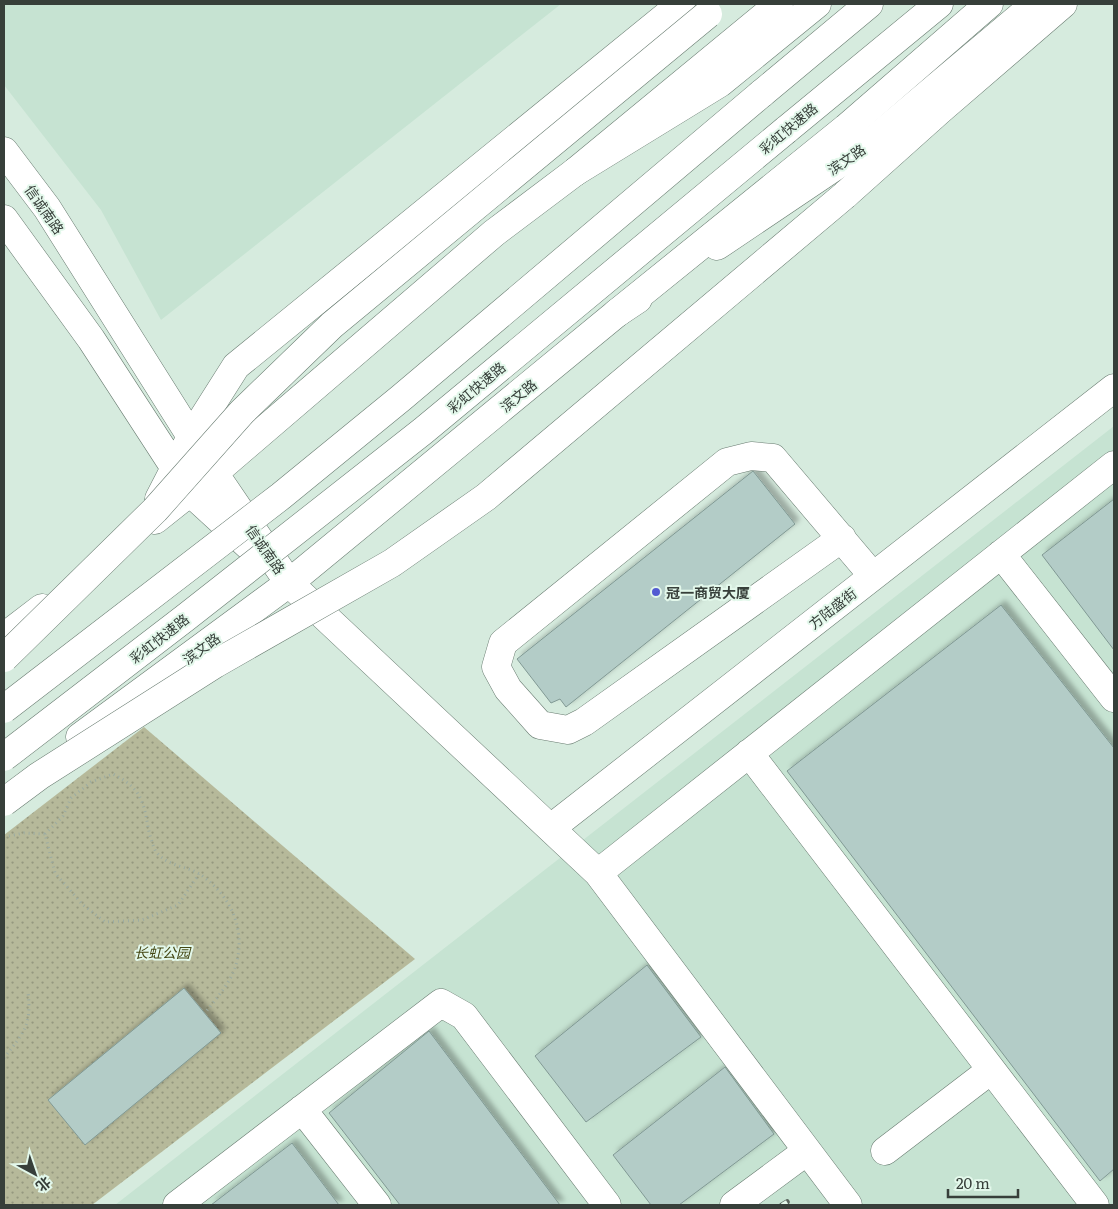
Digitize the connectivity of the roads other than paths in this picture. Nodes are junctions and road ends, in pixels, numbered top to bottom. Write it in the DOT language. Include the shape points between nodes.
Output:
graph roads {
  1 [pos="681,4"];
  2 [pos="779,4"];
  3 [pos="817,4"];
  4 [pos="869,4"];
  5 [pos="939,4"];
  6 [pos="989,4"];
  7 [pos="1035,4"];
  8 [pos="1063,4"];
  9 [pos="713,9"];
  10 [pos="4,150"];
  11 [pos="575,172"];
  12 [pos="4,219"];
  13 [pos="617,313"];
  14 [pos="1114,388"];
  15 [pos="191,437"];
  16 [pos="1114,465"];
  17 [pos="175,468"];
  18 [pos="214,473"];
  19 [pos="191,493"];
  20 [pos="144,529"];
  21 [pos="842,538"];
  22 [pos="1001,554"];
  23 [pos="873,576"];
  24 [pos="290,583"];
  25 [pos="4,637"];
  26 [pos="4,658"];
  27 [pos="1114,698"];
  28 [pos="4,709"];
  29 [pos="749,753"];
  30 [pos="4,757"];
  31 [pos="4,792"];
  32 [pos="4,802"];
  33 [pos="551,828"];
  34 [pos="598,872"];
  35 [pos="991,1070"];
  36 [pos="302,1110"];
  37 [pos="807,1151"];
  38 [pos="885,1151"];
  39 [pos="843,1203"];
  40 [pos="177,1205"];
  41 [pos="377,1205"];
  42 [pos="607,1205"];
  43 [pos="734,1205"];
  44 [pos="1095,1205"];
  1 -- 15 [label="main road" via="236,366"];
  2 -- 11 [label="main road"];
  3 -- 11 [label="main road" via="720,83"];
  4 -- 28 [label="main road, bridge" via="402,398 281,496"];
  5 -- 30 [label="main road, 彩虹快速路, bridge" via="423,431"];
  6 -- 13 [label="main road" via="846,128"];
  7 -- 13 [label="main road, 滨文路" via="870,142"];
  8 -- 32 [label="main road, bridge" via="846,195 486,497 392,563 215,664 39,776"];
  9 -- 26 [label="main road, bridge" via="332,325 242,412 155,510"];
  10 -- 15 [label="main road, 信诚南路" via="47,208"];
  11 -- 18 [label="main road" via="494,233"];
  12 -- 17 [label="main road, 信诚南路" via="91,339"];
  13 -- 24 [label="main road, 滨文路"];
  14 -- 23 [label="main road, 方陆盛街"];
  15 -- 17 [label="main road"];
  15 -- 18 [label="main road, 信诚南路"];
  16 -- 22 [label="main road"];
  17 -- 19 [label="main road, 信诚南路"];
  17 -- 20 [label="main road"];
  18 -- 19 [label="main road"];
  18 -- 24 [label="main road, 信诚南路"];
  19 -- 20 [label="main road"];
  19 -- 24 [label="main road, 信诚南路"];
  20 -- 25 [label="main road"];
  21 -- 21 [label="main road" via="773,458 752,456 727,462 503,642 496,667 508,689 540,725 568,730 584,722"];
  21 -- 23 [label="main road"];
  22 -- 27 [label="main road"];
  22 -- 29 [label="main road"];
  23 -- 33 [label="main road, 方陆盛街"];
  24 -- 31 [label="main road, 滨文路"];
  24 -- 33 [label="main road"];
  29 -- 34 [label="main road"];
  29 -- 35 [label="main road"];
  33 -- 34 [label="main road"];
  34 -- 37 [label="main road"];
  35 -- 38 [label="main road"];
  35 -- 44 [label="main road"];
  36 -- 40 [label="main road"];
  36 -- 41 [label="main road"];
  36 -- 42 [label="main road" via="441,1003 464,1016"];
  37 -- 39 [label="main road"];
  37 -- 43 [label="main road"];
}
